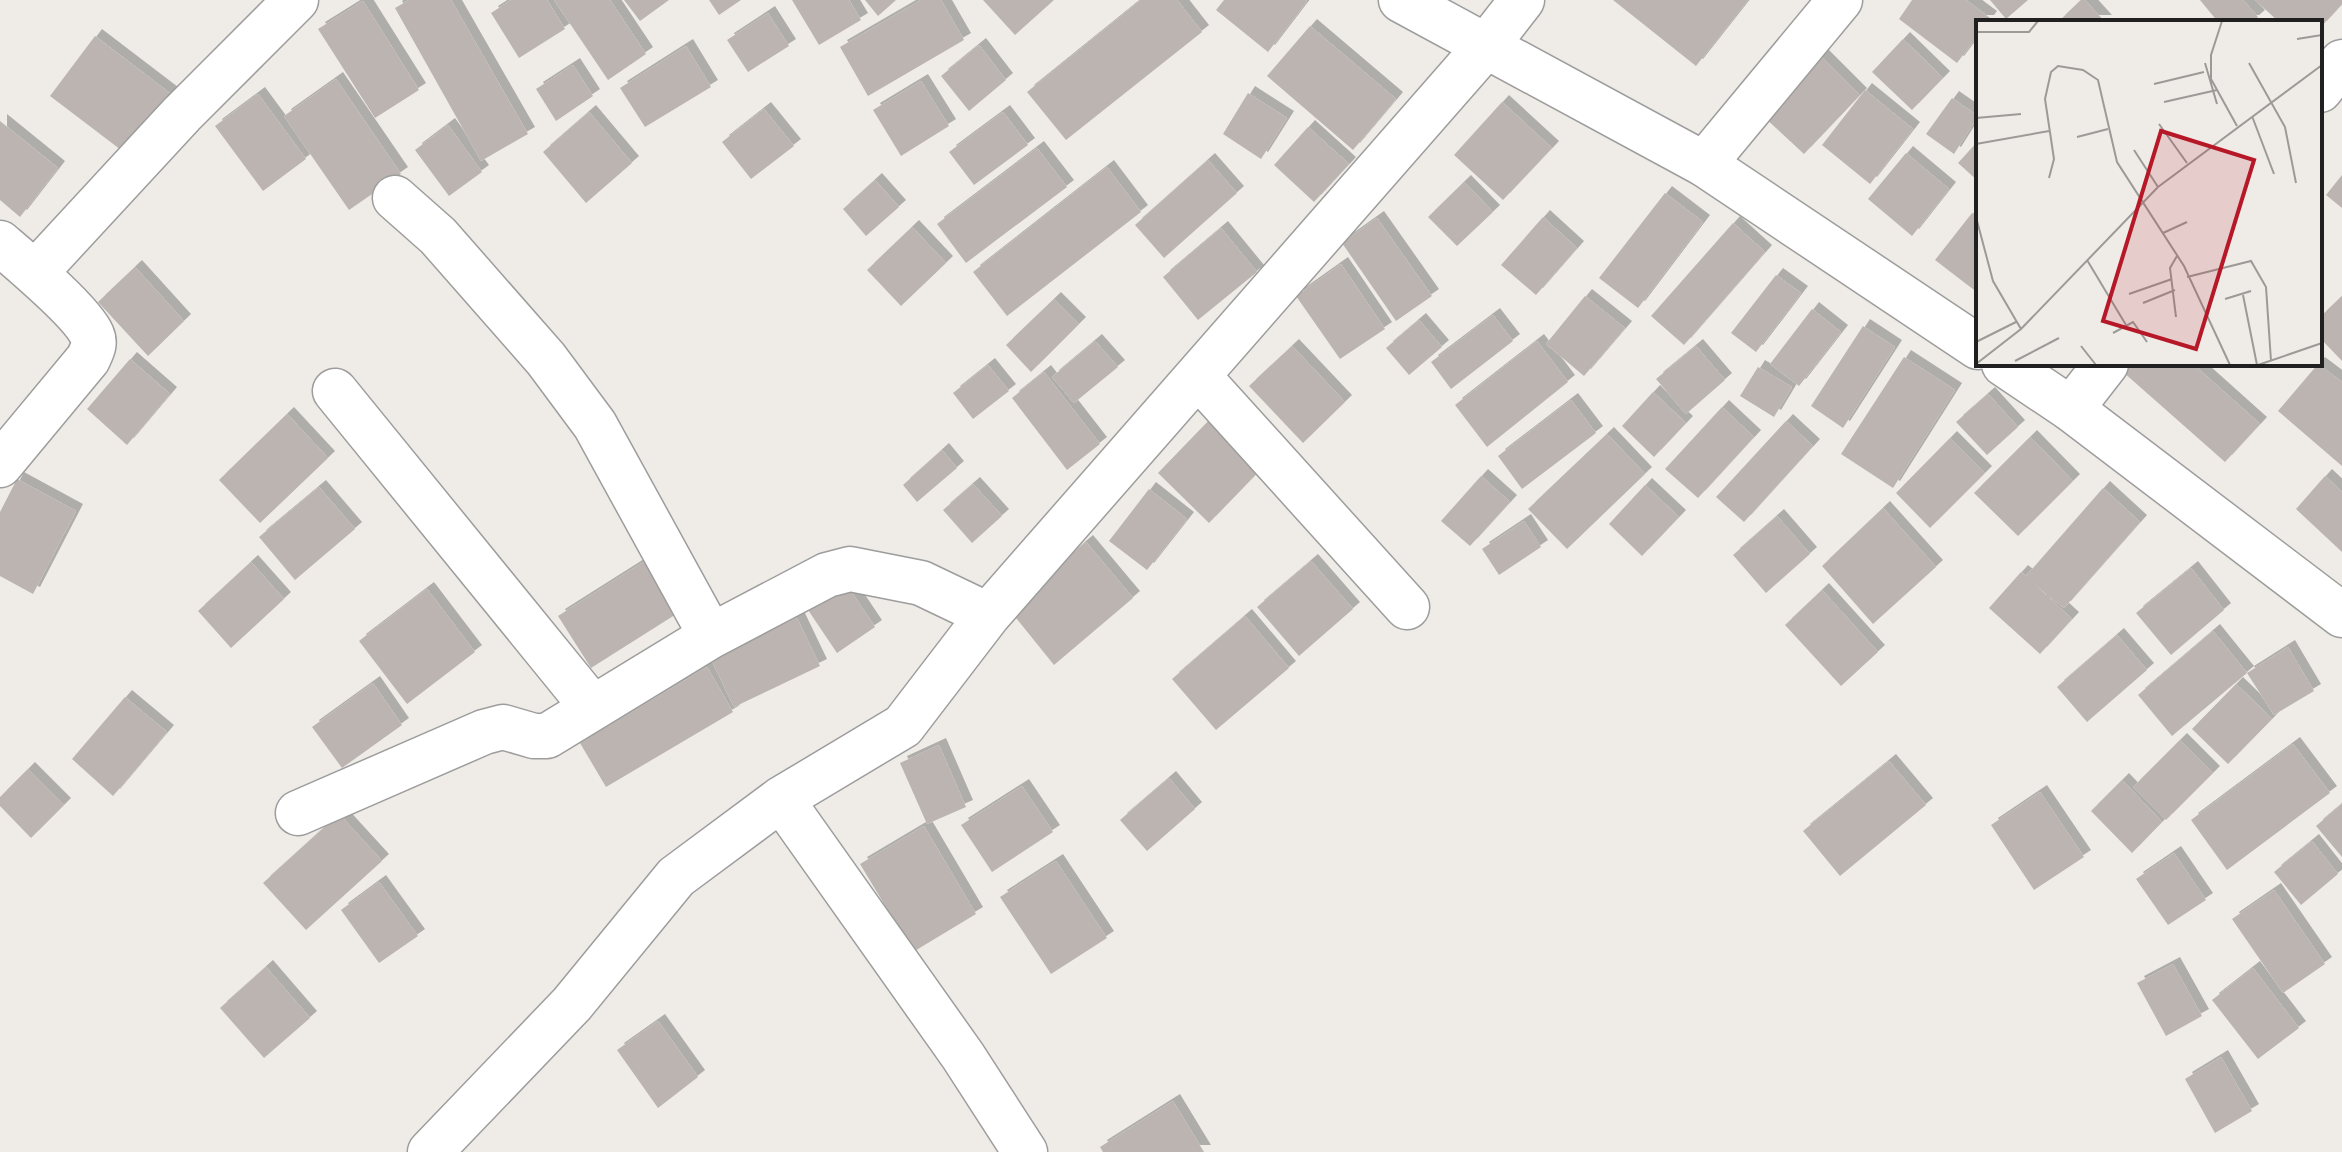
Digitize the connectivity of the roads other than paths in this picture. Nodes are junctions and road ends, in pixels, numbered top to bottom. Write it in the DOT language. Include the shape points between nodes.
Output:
graph roads {
  1 [pos="296,0"];
  2 [pos="1401,0"];
  3 [pos="1522,0"];
  4 [pos="1840,0"];
  5 [pos="1487,45"];
  6 [pos="2342,62"];
  7 [pos="2322,87"];
  8 [pos="1704,164"];
  9 [pos="395,198"];
  10 [pos="0,243"];
  11 [pos="35,273"];
  12 [pos="1976,346"];
  13 [pos="2007,366"];
  14 [pos="2104,366"];
  15 [pos="1198,376"];
  16 [pos="335,391"];
  17 [pos="2071,409"];
  18 [pos="0,465"];
  19 [pos="1407,607"];
  20 [pos="988,615"];
  21 [pos="2342,615"];
  22 [pos="711,636"];
  23 [pos="593,708"];
  24 [pos="781,799"];
  25 [pos="298,813"];
  26 [pos="430,1152"];
  27 [pos="1025,1152"];
  1 -- 11 [label="street"];
  2 -- 5 [label="street"];
  3 -- 5 [label="street"];
  4 -- 8 [label="street"];
  5 -- 8 [label="street"];
  5 -- 15 [label="street"];
  6 -- 7 [label="street"];
  8 -- 12 [label="street"];
  9 -- 22 [label="street" via="438,236 546,359 595,425"];
  10 -- 11 [label="street"];
  11 -- 18 [label="street" via="82,321 94,346"];
  13 -- 17 [label="street"];
  14 -- 17 [label="street"];
  15 -- 19 [label="street"];
  15 -- 20 [label="street"];
  16 -- 23 [label="street"];
  17 -- 21 [label="street"];
  20 -- 22 [label="street" via="921,583 850,569 827,575"];
  20 -- 24 [label="street" via="903,726"];
  22 -- 23 [label="street"];
  23 -- 25 [label="street" via="547,736 503,727 484,732"];
  24 -- 26 [label="street" via="676,877 572,1004"];
  24 -- 27 [label="street"];
}
